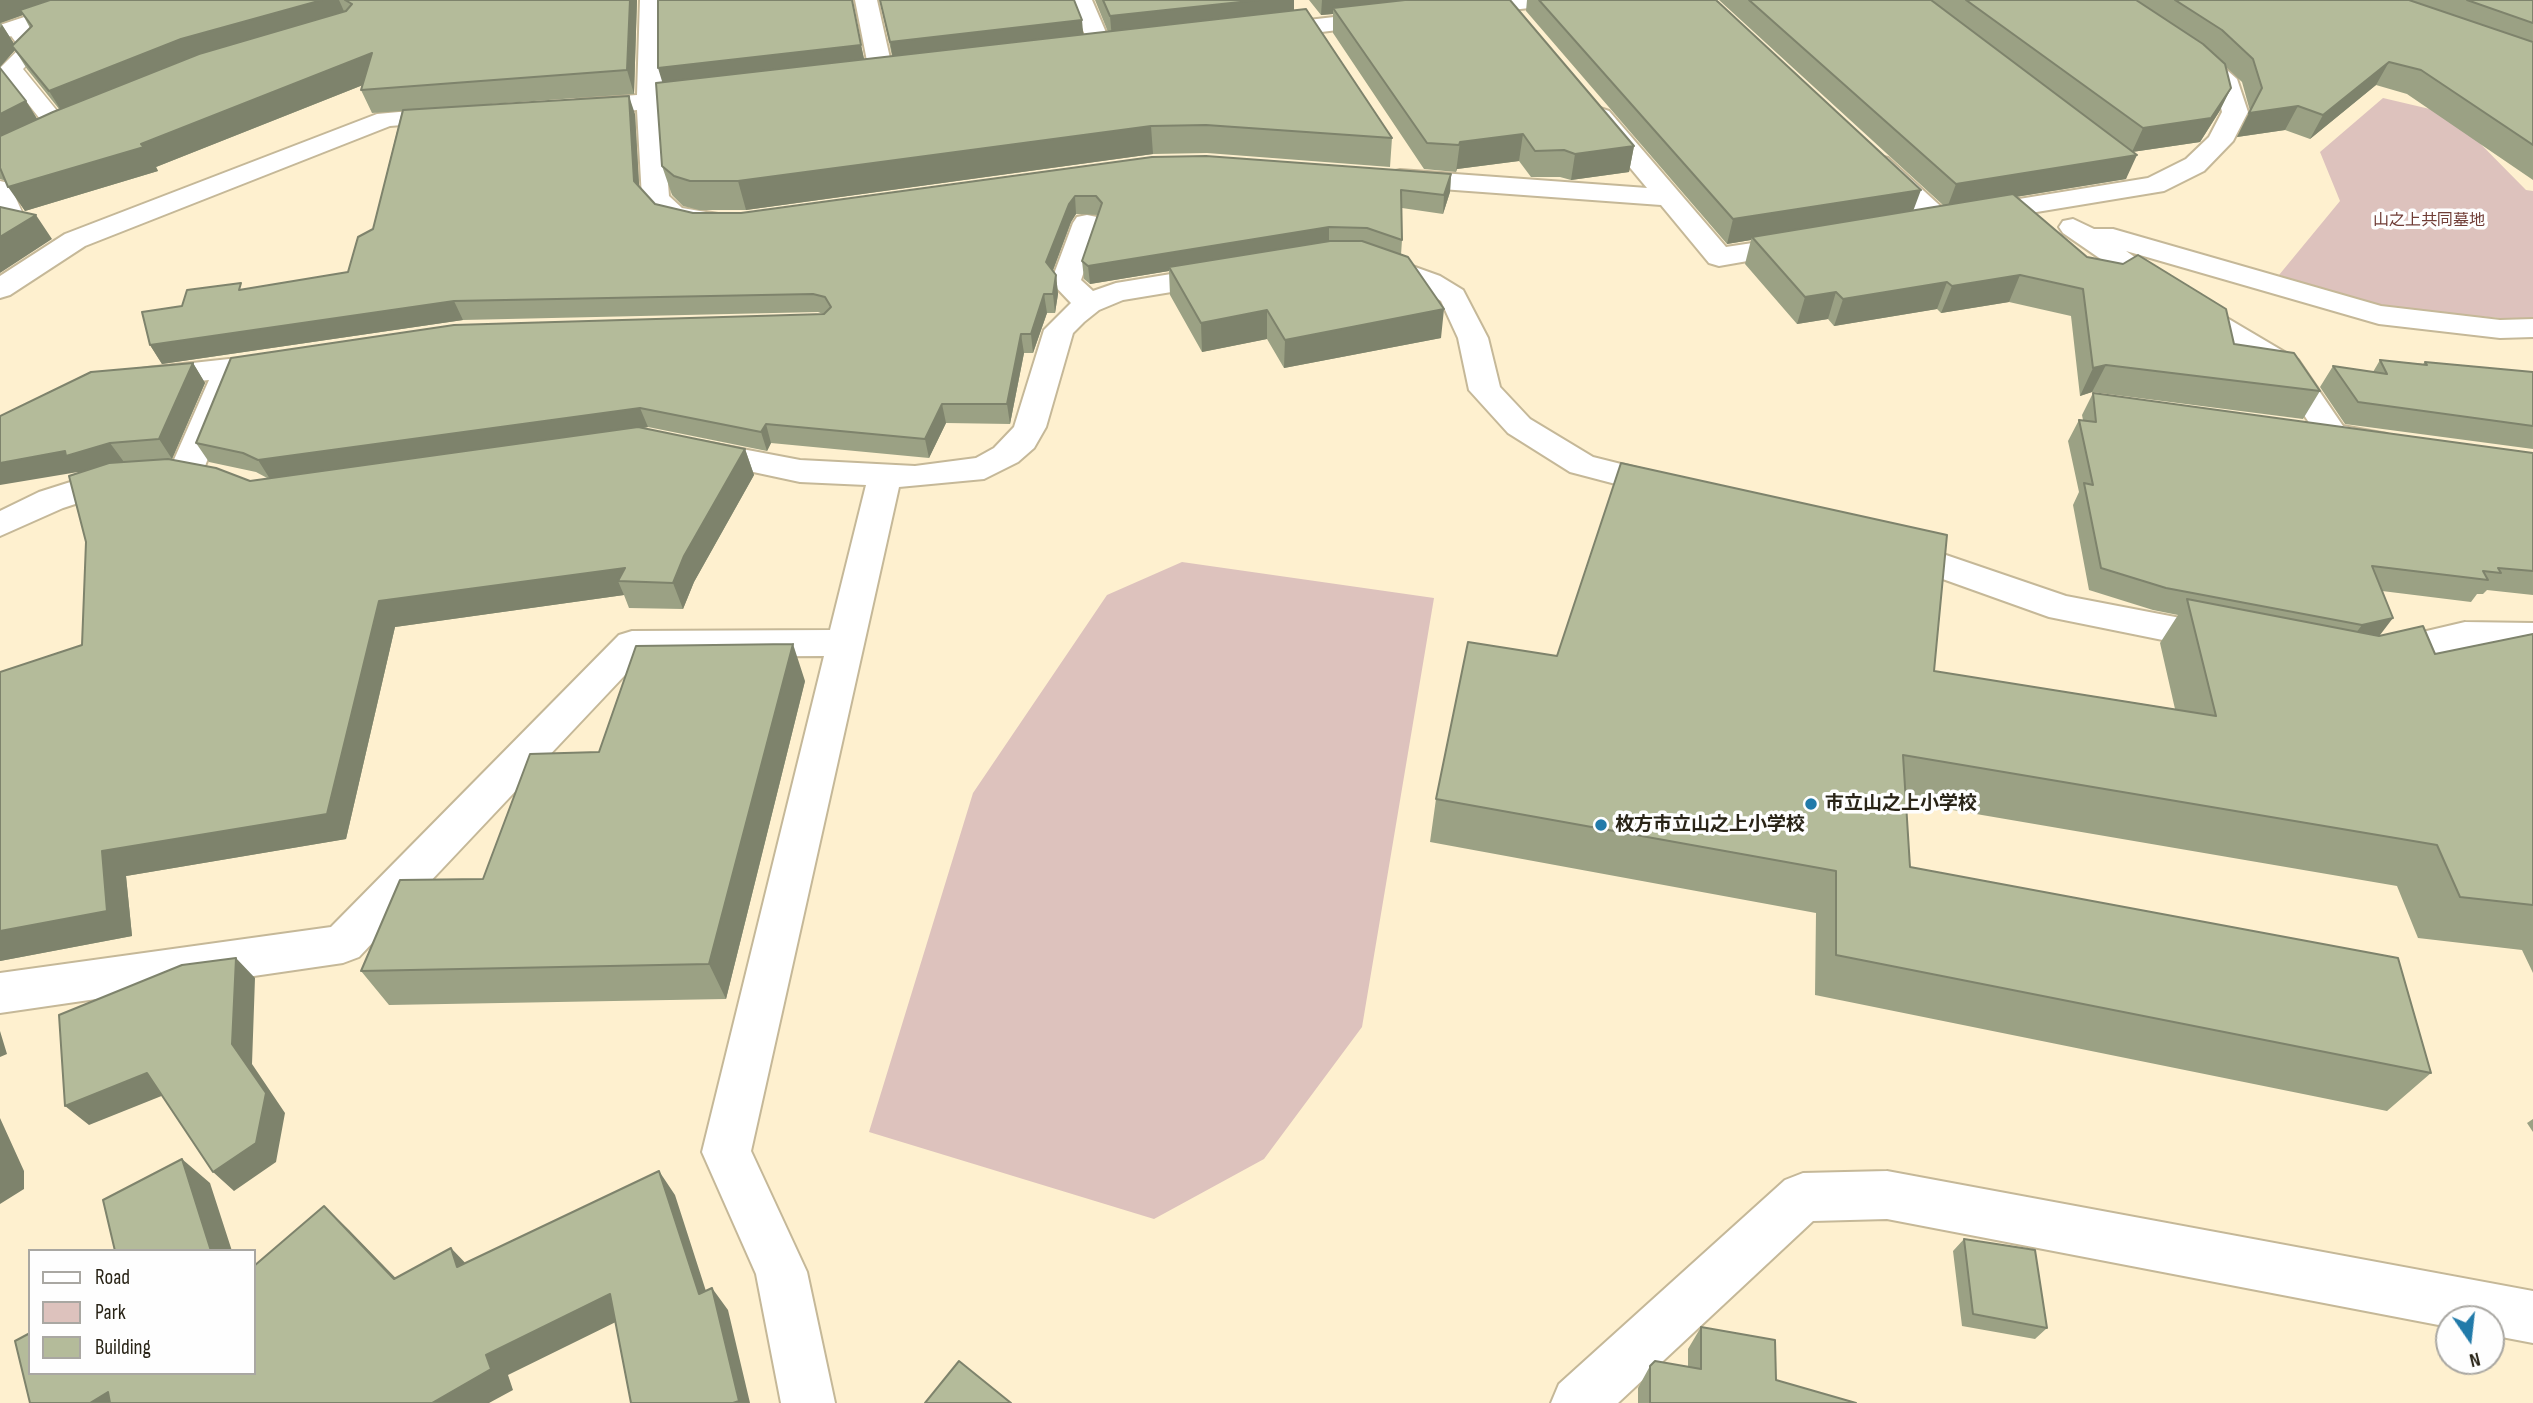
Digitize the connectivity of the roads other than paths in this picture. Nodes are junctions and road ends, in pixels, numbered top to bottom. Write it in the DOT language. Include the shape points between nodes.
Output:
graph roads {
  1 [pos="97,0"];
  2 [pos="651,0"];
  3 [pos="866,0"];
  4 [pos="1080,0"];
  5 [pos="1296,0"];
  6 [pos="1538,0"];
  7 [pos="2109,0"];
  8 [pos="1503,2"];
  9 [pos="1436,12"];
  10 [pos="1409,15"];
  11 [pos="1522,24"];
  12 [pos="1313,26"];
  13 [pos="8,30"];
  14 [pos="1247,34"];
  15 [pos="1129,47"];
  16 [pos="1327,48"];
  17 [pos="1102,51"];
  18 [pos="1075,54"];
  19 [pos="910,73"];
  20 [pos="882,76"];
  21 [pos="855,79"];
  22 [pos="731,93"];
  23 [pos="1583,96"];
  24 [pos="649,103"];
  25 [pos="552,109"];
  26 [pos="483,113"];
  27 [pos="83,118"];
  28 [pos="59,128"];
  29 [pos="36,140"];
  30 [pos="1860,146"];
  31 [pos="2133,168"];
  32 [pos="1372,176"];
  33 [pos="2155,185"];
  34 [pos="0,188"];
  35 [pos="1670,198"];
  36 [pos="2025,207"];
  37 [pos="1940,220"];
  38 [pos="734,221"];
  39 [pos="1087,223"];
  40 [pos="1912,224"];
  41 [pos="0,226"];
  42 [pos="2073,227"];
  43 [pos="1829,238"];
  44 [pos="1341,257"];
  45 [pos="1249,270"];
  46 [pos="0,289"];
  47 [pos="1089,304"];
  48 [pos="2533,328"];
  49 [pos="122,379"];
  50 [pos="2293,430"];
  51 [pos="2333,435"];
  52 [pos="2400,444"];
  53 [pos="673,446"];
  54 [pos="165,473"];
  55 [pos="885,476"];
  56 [pos="220,478"];
  57 [pos="1699,495"];
  58 [pos="0,525"];
  59 [pos="1868,540"];
  60 [pos="2533,636"];
  61 [pos="846,643"];
  62 [pos="2252,645"];
  63 [pos="2346,663"];
  64 [pos="0,993"];
  65 [pos="2533,1317"];
  66 [pos="808,1403"];
  67 [pos="1578,1403"];
  1 -- 13 [label="street"];
  2 -- 24 [label="street"];
  3 -- 20 [label="street"];
  4 -- 17 [label="street"];
  5 -- 12 [label="street"];
  6 -- 8 [label="street"];
  7 -- 33 [label="street" via="2202,60 2228,84 2235,112 2212,149 2194,165"];
  8 -- 9 [label="street"];
  8 -- 11 [label="street"];
  10 -- 12 [label="street"];
  12 -- 14 [label="street"];
  12 -- 16 [label="street"];
  13 -- 28 [label="lane" via="32,49 11,68"];
  15 -- 17 [label="street"];
  17 -- 18 [label="street"];
  19 -- 20 [label="street"];
  20 -- 21 [label="street"];
  22 -- 24 [label="street"];
  23 -- 35 [label="street"];
  24 -- 25 [label="street"];
  24 -- 38 [label="street" via="656,198 673,214 699,221"];
  26 -- 46 [label="street" via="386,119 75,240"];
  27 -- 28 [label="lane"];
  28 -- 29 [label="lane"];
  30 -- 37 [label="street"];
  31 -- 33 [label="street"];
  32 -- 35 [label="street" via="1406,168"];
  33 -- 36 [label="street"];
  34 -- 41 [label="lane" via="11,215"];
  35 -- 43 [label="street" via="1719,257"];
  36 -- 37 [label="street"];
  36 -- 42 [label="street"];
  37 -- 40 [label="street"];
  39 -- 47 [label="street" via="1066,282"];
  42 -- 48 [label="street" via="2379,315 2500,329"];
  42 -- 51 [label="street" via="2195,311 2287,367"];
  44 -- 57 [label="street" via="1365,258 1401,270 1453,296 1473,338 1485,390 1519,426 1582,466"];
  45 -- 47 [label="street" via="1116,292"];
  47 -- 55 [label="street" via="1059,330 1030,426 1006,456 984,468 950,474"];
  49 -- 54 [label="street" via="243,366"];
  50 -- 51 [label="street"];
  51 -- 52 [label="street"];
  53 -- 55 [label="street" via="800,471"];
  54 -- 56 [label="street"];
  54 -- 58 [label="street" via="124,476"];
  55 -- 61 [label="street"];
  59 -- 62 [label="street" via="2062,608"];
  60 -- 63 [label="street" via="2465,635"];
  61 -- 64 [label="street" via="632,644 343,944"];
  61 -- 66 [label="street" via="726,1152 781,1272"];
  65 -- 67 [label="street" via="1887,1195 1803,1197"];
}
